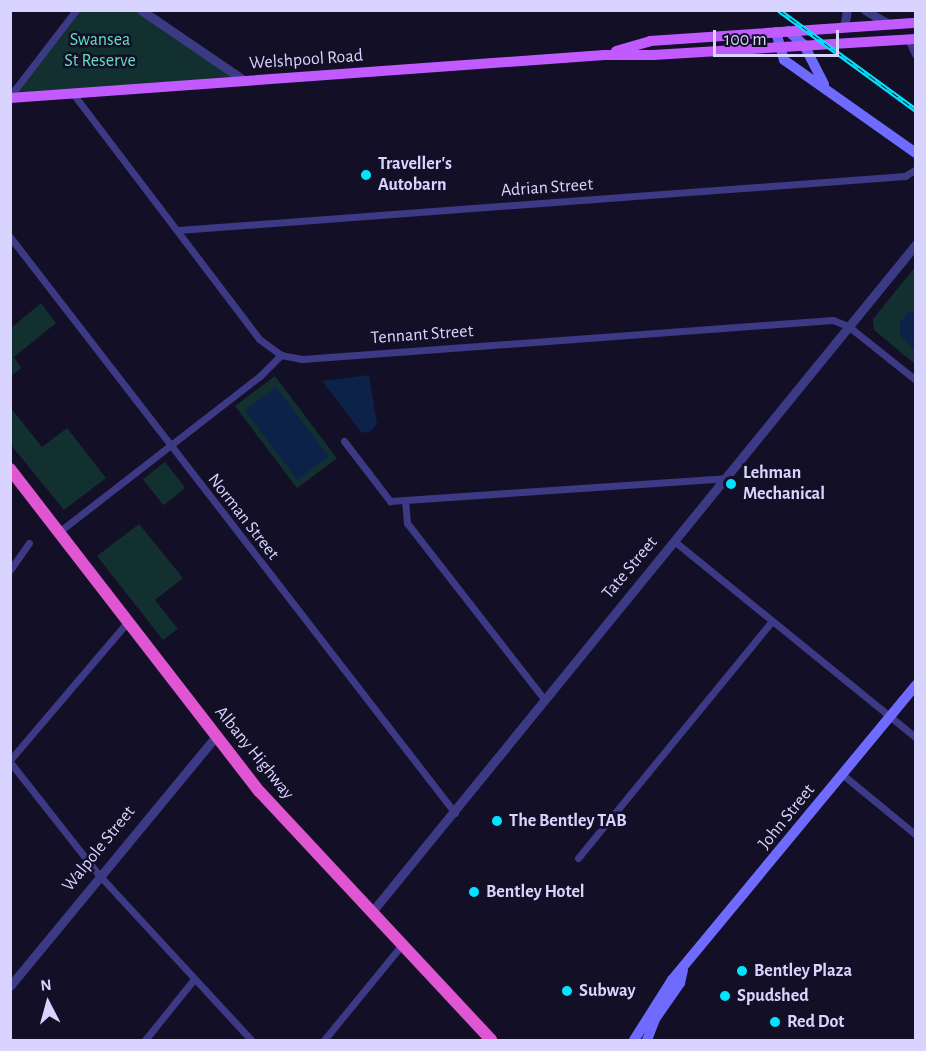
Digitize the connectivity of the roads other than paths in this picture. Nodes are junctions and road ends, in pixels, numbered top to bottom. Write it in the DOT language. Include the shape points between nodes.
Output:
graph roads {
  1 [pos="141,10"];
  2 [pos="847,10"];
  3 [pos="865,10"];
  4 [pos="77,12"];
  5 [pos="915,23"];
  6 [pos="888,24"];
  7 [pos="844,27"];
  8 [pos="788,31"];
  9 [pos="776,32"];
  10 [pos="912,39"];
  11 [pos="804,45"];
  12 [pos="778,47"];
  13 [pos="915,54"];
  14 [pos="604,55"];
  15 [pos="245,81"];
  16 [pos="824,85"];
  17 [pos="74,95"];
  18 [pos="10,97"];
  19 [pos="915,153"];
  20 [pos="915,169"];
  21 [pos="178,230"];
  22 [pos="10,237"];
  23 [pos="915,244"];
  24 [pos="848,326"];
  25 [pos="280,355"];
  26 [pos="915,380"];
  27 [pos="344,441"];
  28 [pos="169,446"];
  29 [pos="10,469"];
  30 [pos="724,478"];
  31 [pos="405,500"];
  32 [pos="60,531"];
  33 [pos="674,541"];
  34 [pos="29,543"];
  35 [pos="10,570"];
  36 [pos="129,620"];
  37 [pos="772,621"];
  38 [pos="915,685"];
  39 [pos="543,698"];
  40 [pos="890,717"];
  41 [pos="216,736"];
  42 [pos="915,738"];
  43 [pos="10,761"];
  44 [pos="843,775"];
  45 [pos="455,813"];
  46 [pos="915,835"];
  47 [pos="578,858"];
  48 [pos="99,875"];
  49 [pos="371,913"];
  50 [pos="401,946"];
  51 [pos="683,969"];
  52 [pos="194,979"];
  53 [pos="10,986"];
  54 [pos="145,1041"];
  55 [pos="251,1041"];
  56 [pos="324,1041"];
  57 [pos="490,1041"];
  58 [pos="634,1041"];
  59 [pos="647,1041"];
  1 -- 15 [label="street"];
  2 -- 7 [label="street"];
  3 -- 6 [label="street"];
  4 -- 18 [label="street"];
  5 -- 6 [label="main road, Welshpool Road"];
  6 -- 7 [label="main road, Welshpool Road"];
  7 -- 8 [label="main road, Welshpool Road"];
  8 -- 9 [label="main road, Welshpool Road"];
  8 -- 11 [label="main road"];
  9 -- 12 [label="main road"];
  9 -- 14 [label="main road, Welshpool Road" via="650,41"];
  10 -- 11 [label="main road, Welshpool Road"];
  10 -- 13 [label="street"];
  11 -- 12 [label="main road, Welshpool Road"];
  11 -- 16 [label="main road"];
  12 -- 14 [label="main road, Welshpool Road" via="653,56"];
  12 -- 16 [label="main road" via="784,60"];
  14 -- 15 [label="main road, Welshpool Road"];
  15 -- 17 [label="main road, Welshpool Road"];
  16 -- 19 [label="main road"];
  17 -- 18 [label="main road, Welshpool Road"];
  17 -- 21 [label="street"];
  20 -- 21 [label="street, Adrian Street" via="905,176"];
  21 -- 25 [label="street" via="259,339"];
  22 -- 28 [label="street, Norman Street"];
  23 -- 24 [label="street, Tate Street"];
  24 -- 25 [label="street, Tennant Street" via="833,320 302,358"];
  24 -- 26 [label="street"];
  24 -- 30 [label="street, Tate Street"];
  25 -- 28 [label="street" via="260,376"];
  27 -- 31 [label="street" via="390,501"];
  28 -- 32 [label="street"];
  28 -- 45 [label="street, Norman Street"];
  29 -- 32 [label="highway, Albany Highway"];
  30 -- 31 [label="street"];
  30 -- 33 [label="street, Tate Street"];
  31 -- 39 [label="street" via="407,523"];
  32 -- 36 [label="highway, Albany Highway"];
  33 -- 37 [label="street"];
  33 -- 39 [label="street, Tate Street"];
  34 -- 35 [label="street"];
  36 -- 41 [label="highway, Albany Highway"];
  36 -- 43 [label="street"];
  37 -- 40 [label="street"];
  37 -- 47 [label="street"];
  38 -- 40 [label="main road, John Street"];
  39 -- 45 [label="street, Tate Street"];
  40 -- 42 [label="street"];
  40 -- 44 [label="main road, John Street"];
  41 -- 48 [label="street, Walpole Street"];
  41 -- 49 [label="highway, Albany Highway" via="260,792"];
  43 -- 48 [label="street"];
  44 -- 46 [label="street"];
  44 -- 51 [label="main road, John Street"];
  45 -- 49 [label="street, Tate Street"];
  48 -- 52 [label="street"];
  48 -- 53 [label="street, Walpole Street"];
  49 -- 50 [label="highway, Albany Highway"];
  50 -- 56 [label="street"];
  50 -- 57 [label="highway, Albany Highway"];
  51 -- 58 [label="main road, John Street" via="646,1016"];
  51 -- 59 [label="main road, John Street" via="680,983 655,1019"];
  52 -- 54 [label="street"];
  52 -- 55 [label="street"];
}
